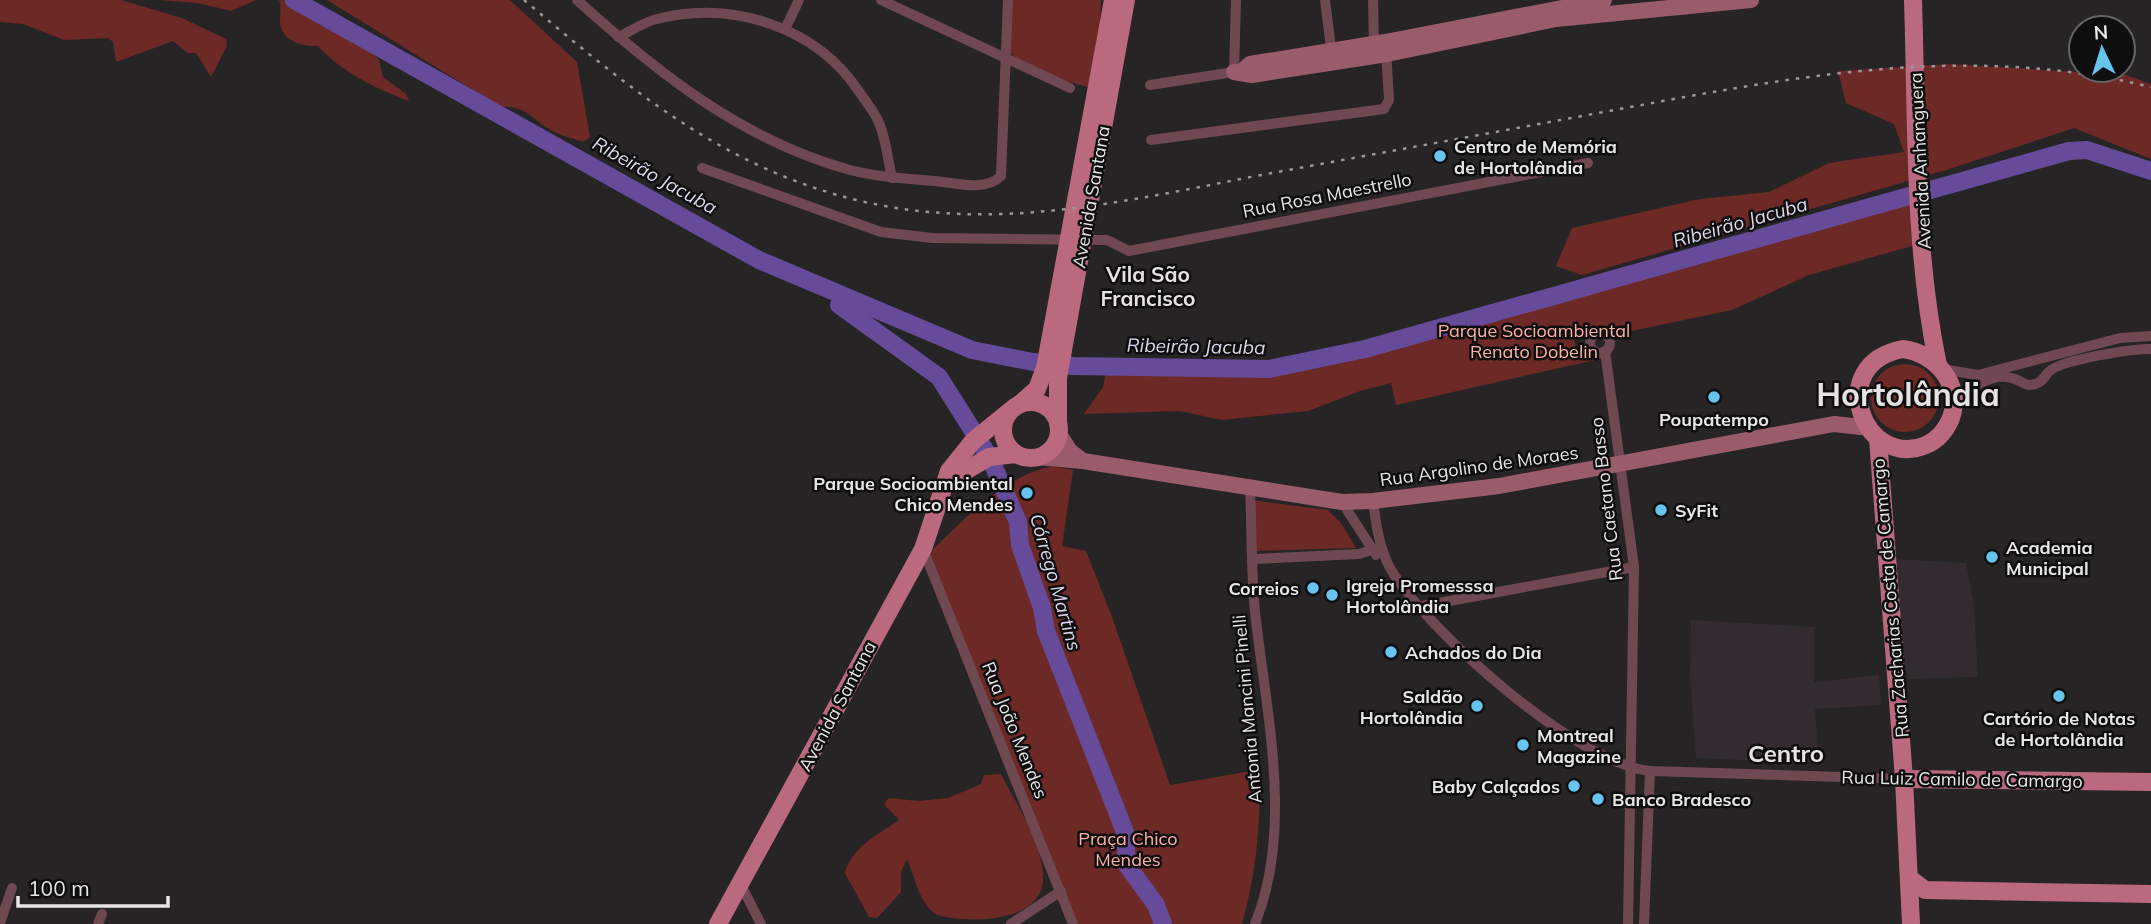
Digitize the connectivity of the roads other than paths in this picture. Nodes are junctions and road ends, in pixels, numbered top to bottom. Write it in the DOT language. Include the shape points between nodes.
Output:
graph roads {
  1 [pos="577,0"];
  2 [pos="799,0"];
  3 [pos="881,0"];
  4 [pos="1008,0"];
  5 [pos="1113,0"];
  6 [pos="1126,0"];
  7 [pos="1236,0"];
  8 [pos="1325,0"];
  9 [pos="1373,0"];
  10 [pos="1604,0"];
  11 [pos="1751,0"];
  12 [pos="1913,0"];
  13 [pos="1697,2"];
  14 [pos="1568,3"];
  15 [pos="786,27"];
  16 [pos="618,37"];
  17 [pos="1382,47"];
  18 [pos="1332,56"];
  19 [pos="1006,58"];
  20 [pos="1238,71"];
  21 [pos="1150,85"];
  22 [pos="1070,88"];
  23 [pos="1102,97"];
  24 [pos="1151,140"];
  25 [pos="1588,163"];
  26 [pos="702,168"];
  27 [pos="891,178"];
  28 [pos="1929,322"];
  29 [pos="2151,336"];
  30 [pos="1903,349"];
  31 [pos="2151,349"];
  32 [pos="1605,351"];
  33 [pos="2047,357"];
  34 [pos="2015,365"];
  35 [pos="1940,367"];
  36 [pos="2051,369"];
  37 [pos="1052,370"];
  38 [pos="2016,379"];
  39 [pos="1859,386"];
  40 [pos="1015,407"];
  41 [pos="1953,412"];
  42 [pos="1837,424"];
  43 [pos="1058,429"];
  44 [pos="1874,434"];
  45 [pos="1016,454"];
  46 [pos="1038,457"];
  47 [pos="1083,460"];
  48 [pos="1622,464"];
  49 [pos="945,484"];
  50 [pos="1250,489"];
  51 [pos="1373,501"];
  52 [pos="1342,502"];
  53 [pos="923,549"];
  54 [pos="1376,549"];
  55 [pos="1254,559"];
  56 [pos="1634,568"];
  57 [pos="1417,607"];
  58 [pos="1633,769"];
  59 [pos="1650,771"];
  60 [pos="1904,779"];
  61 [pos="2151,782"];
  62 [pos="1909,878"];
  63 [pos="12,888"];
  64 [pos="1925,890"];
  65 [pos="1060,891"];
  66 [pos="737,892"];
  67 [pos="2151,894"];
  68 [pos="752,909"];
  69 [pos="1910,917"];
  70 [pos="0,923"];
  71 [pos="718,924"];
  72 [pos="761,924"];
  73 [pos="1011,924"];
  74 [pos="1073,924"];
  75 [pos="1255,924"];
  76 [pos="1628,924"];
  77 [pos="1644,924"];
  1 -- 16 [label="street"];
  2 -- 15 [label="street"];
  3 -- 19 [label="street"];
  4 -- 19 [label="street"];
  5 -- 23 [label="main road"];
  6 -- 23 [label="main road"];
  7 -- 20 [label="street"];
  8 -- 18 [label="street"];
  9 -- 17 [label="street"];
  10 -- 14 [label="street"];
  11 -- 13 [label="street"];
  12 -- 28 [label="main road, Avenida Anhanguera"];
  13 -- 17 [label="street"];
  14 -- 17 [label="street"];
  15 -- 16 [label="street" via="741,15 701,12 656,19"];
  15 -- 27 [label="street" via="816,45 852,81 880,123"];
  16 -- 27 [label="street" via="687,93 741,125 850,170"];
  17 -- 18 [label="street"];
  17 -- 24 [label="street" via="1390,100 1384,109"];
  18 -- 20 [label="street" via="1252,75"];
  19 -- 22 [label="street"];
  19 -- 27 [label="street" via="1001,176 986,185"];
  20 -- 21 [label="street"];
  23 -- 37 [label="main road, Avenida Santana"];
  25 -- 26 [label="street, Rua Rosa Maestrello" via="1129,251 1107,240 932,238 881,232"];
  28 -- 30 [label="main road"];
  28 -- 35 [label="main road, Avenida Anhanguera"];
  29 -- 33 [label="street" via="2120,338"];
  30 -- 35 [label="main road" via="1928,355"];
  30 -- 39 [label="main road" via="1874,360"];
  31 -- 36 [label="street" via="2121,350"];
  32 -- 48 [label="street, Rua Caetano Basso"];
  33 -- 34 [label="street"];
  33 -- 36 [label="street"];
  34 -- 35 [label="street" via="1969,376"];
  34 -- 38 [label="street"];
  35 -- 41 [label="main road" via="1951,388"];
  36 -- 38 [label="street" via="2035,384"];
  37 -- 40 [label="main road, Avenida Santana"];
  37 -- 43 [label="main road, Avenida Santana"];
  38 -- 41 [label="street" via="1992,380 1972,388"];
  39 -- 42 [label="street" via="1853,408"];
  39 -- 44 [label="main road" via="1858,401"];
  40 -- 43 [label="main road" via="1040,404 1052,411"];
  40 -- 45 [label="main road" via="1002,431"];
  40 -- 49 [label="main road, Avenida Santana" via="953,464"];
  41 -- 44 [label="main road" via="1941,435 1919,448 1896,448"];
  42 -- 44 [label="street, Rua Argolino de Moraes"];
  42 -- 48 [label="street, Rua Argolino de Moraes"];
  43 -- 46 [label="main road" via="1052,449"];
  43 -- 47 [label="street" via="1070,451"];
  44 -- 60 [label="main road, Rua Zacharias Costa de Camargo"];
  45 -- 46 [label="main road"];
  45 -- 49 [label="main road" via="988,458"];
  46 -- 47 [label="street, Rua Argolino de Moraes"];
  47 -- 50 [label="street, Rua Argolino de Moraes"];
  48 -- 51 [label="street, Rua Argolino de Moraes" via="1499,486"];
  48 -- 56 [label="street, Rua Caetano Basso"];
  49 -- 53 [label="main road, Avenida Santana"];
  50 -- 52 [label="street, Rua Argolino de Moraes"];
  50 -- 55 [label="street, Antonia Mancini Pinelli"];
  51 -- 52 [label="street, Rua Argolino de Moraes"];
  51 -- 54 [label="street"];
  52 -- 54 [label="street, Rua Luiz Camilo de Camargo"];
  53 -- 65 [label="street, Rua João Mendes"];
  53 -- 66 [label="main road, Avenida Santana"];
  54 -- 55 [label="street"];
  54 -- 57 [label="street, Rua Luiz Camilo de Camargo"];
  55 -- 75 [label="street, Antonia Mancini Pinelli" via="1274,801 1273,860"];
  56 -- 57 [label="street"];
  56 -- 58 [label="street, Rua Caetano Basso"];
  57 -- 58 [label="street, Rua Luiz Camilo de Camargo" via="1549,724 1588,750"];
  58 -- 59 [label="street, Rua Luiz Camilo de Camargo"];
  58 -- 76 [label="street, Rua Caetano Basso"];
  59 -- 60 [label="street, Rua Luiz Camilo de Camargo"];
  59 -- 77 [label="street"];
  60 -- 61 [label="main road, Rua Luiz Camilo de Camargo"];
  60 -- 62 [label="main road, Rua Zacharias Costa de Camargo"];
  62 -- 64 [label="main road"];
  62 -- 69 [label="main road, Rua Zacharias Costa de Camargo"];
  63 -- 70 [label="street"];
  64 -- 67 [label="main road"];
  64 -- 69 [label="main road"];
  65 -- 73 [label="street"];
  65 -- 74 [label="street, Rua João Mendes"];
  66 -- 68 [label="street"];
  66 -- 68 [label="street"];
  66 -- 71 [label="main road, Avenida Santana"];
  68 -- 72 [label="street"];
}
